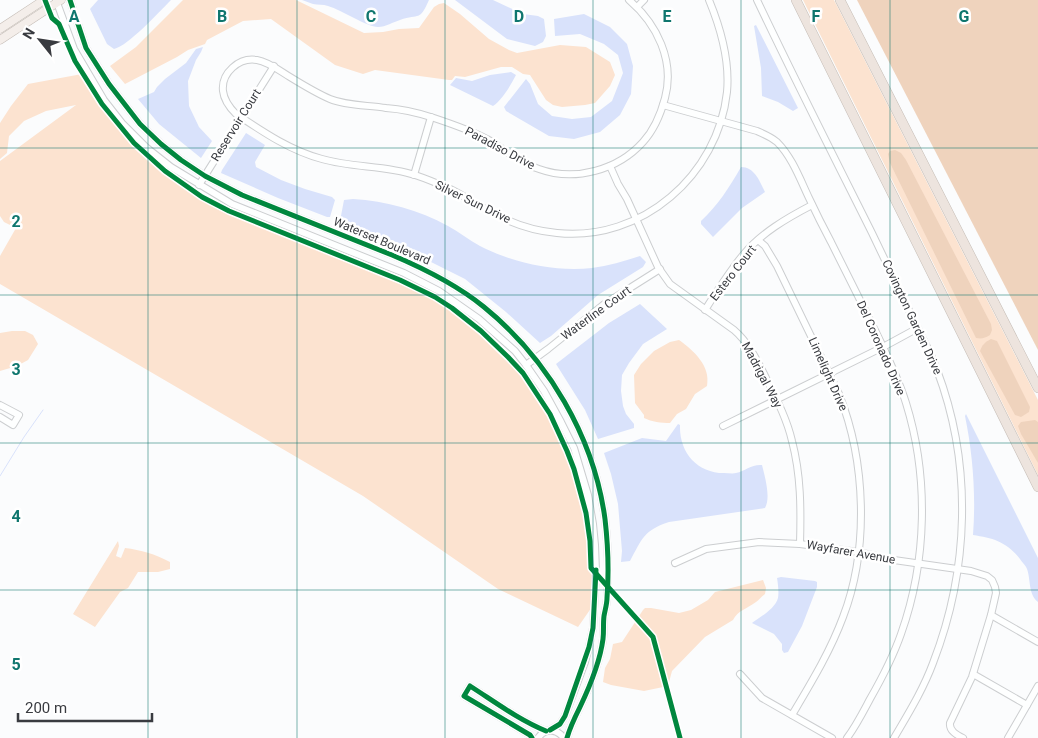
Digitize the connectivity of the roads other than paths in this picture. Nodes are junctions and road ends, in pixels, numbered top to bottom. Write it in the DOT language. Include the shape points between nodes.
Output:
graph roads {
  1 [pos="44,0"];
  2 [pos="70,0"];
  3 [pos="629,0"];
  4 [pos="644,0"];
  5 [pos="709,0"];
  6 [pos="756,0"];
  7 [pos="796,0"];
  8 [pos="840,0"];
  9 [pos="58,1"];
  10 [pos="637,7"];
  11 [pos="0,29"];
  12 [pos="0,40"];
  13 [pos="274,66"];
  14 [pos="663,105"];
  15 [pos="241,117"];
  16 [pos="432,117"];
  17 [pos="721,122"];
  18 [pos="610,166"];
  19 [pos="414,175"];
  20 [pos="205,176"];
  21 [pos="199,185"];
  22 [pos="812,205"];
  23 [pos="637,220"];
  24 [pos="758,240"];
  25 [pos="660,269"];
  26 [pos="705,310"];
  27 [pos="918,328"];
  28 [pos="883,347"];
  29 [pos="534,358"];
  30 [pos="526,364"];
  31 [pos="829,373"];
  32 [pos="1038,388"];
  33 [pos="776,399"];
  34 [pos="0,405"];
  35 [pos="0,418"];
  36 [pos="724,426"];
  37 [pos="1038,488"];
  38 [pos="800,544"];
  39 [pos="858,552"];
  40 [pos="918,563"];
  41 [pos="675,564"];
  42 [pos="958,570"];
  43 [pos="991,615"];
  44 [pos="1038,642"];
  45 [pos="740,674"];
  46 [pos="972,674"];
  47 [pos="1038,686"];
  48 [pos="1027,705"];
  49 [pos="792,715"];
  50 [pos="548,731"];
  51 [pos="532,738"];
  52 [pos="538,738"];
  53 [pos="566,738"];
  54 [pos="832,738"];
  55 [pos="847,738"];
  56 [pos="894,738"];
  57 [pos="963,738"];
  58 [pos="1008,738"];
  1 -- 11 [label="main road"];
  2 -- 20 [label="street, Waterset Boulevard" via="86,48 109,84 140,124"];
  3 -- 10 [label="street, Paradiso Drive"];
  4 -- 10 [label="street"];
  5 -- 17 [label="street, Silver Sun Drive" via="725,48 728,69"];
  6 -- 27 [label="street, Covington Garden Drive"];
  7 -- 37 [label="highway"];
  8 -- 32 [label="highway"];
  9 -- 12 [label="main road"];
  9 -- 21 [label="street, Waterset Boulevard" via="74,49 104,100 147,148"];
  10 -- 14 [label="street, Paradiso Drive" via="654,28 666,60 668,80"];
  13 -- 15 [label="street, Reservoir Court"];
  13 -- 15 [label="street, Paradiso Drive" via="250,59 231,69 223,92 230,108"];
  13 -- 16 [label="street, Paradiso Drive" via="332,100"];
  14 -- 17 [label="street, Del Coronado Drive"];
  14 -- 18 [label="street, Paradiso Drive" via="644,141"];
  15 -- 19 [label="street, Silver Sun Drive" via="284,144 323,160 381,167"];
  15 -- 20 [label="street, Reservoir Court"];
  16 -- 18 [label="street, Paradiso Drive" via="486,139 540,170 582,174"];
  16 -- 19 [label="street"];
  17 -- 22 [label="street, Del Coronado Drive" via="757,131 777,143 794,167"];
  17 -- 23 [label="street, Silver Sun Drive" via="708,153 687,182 673,196"];
  18 -- 23 [label="street, Madrigal Way"];
  19 -- 23 [label="street, Silver Sun Drive" via="449,188 527,228 555,233 591,233"];
  20 -- 21 [label="street, Reservoir Court"];
  20 -- 29 [label="street, Waterset Boulevard" via="242,195 428,271 484,307"];
  21 -- 30 [label="street, Waterset Boulevard" via="232,204 404,273 439,291 480,319"];
  22 -- 24 [label="street, Estero Court"];
  22 -- 28 [label="street, Del Coronado Drive"];
  23 -- 25 [label="street, Madrigal Way"];
  24 -- 26 [label="street, Estero Court" via="743,255"];
  24 -- 31 [label="street, Limelight Drive" via="777,266"];
  25 -- 26 [label="street, Madrigal Way" via="670,284"];
  25 -- 29 [label="street, Waterline Court" via="603,305"];
  26 -- 33 [label="street, Madrigal Way" via="742,337 752,350"];
  27 -- 28 [label="street"];
  27 -- 42 [label="street, Covington Garden Drive" via="938,371 957,443 962,514"];
  28 -- 31 [label="street"];
  28 -- 40 [label="street, Del Coronado Drive" via="906,404 918,458 922,509"];
  29 -- 30 [label="street, Waterline Court"];
  29 -- 53 [label="street, Waterset Boulevard" via="565,403 587,449 605,518 608,574 603,641 593,677"];
  30 -- 50 [label="street, Waterset Boulevard" via="574,448 588,495 595,545 596,571 589,647 565,716 560,724"];
  31 -- 33 [label="street"];
  31 -- 39 [label="street, Limelight Drive" via="847,414 858,472 861,526"];
  33 -- 36 [label="street"];
  33 -- 38 [label="street, Madrigal Way" via="792,440 798,471"];
  34 -- 35 [label="street" via="19,415 13,425"];
  38 -- 39 [label="street, Wayfarer Avenue"];
  38 -- 41 [label="street, Wayfarer Avenue" via="759,542 706,549"];
  39 -- 40 [label="street, Wayfarer Avenue"];
  39 -- 49 [label="street, Limelight Drive" via="852,589 839,627"];
  40 -- 42 [label="street, Wayfarer Avenue"];
  40 -- 55 [label="street, Del Coronado Drive" via="907,615 892,656"];
  42 -- 43 [label="street, Wayfarer Avenue" via="978,573 992,580 996,593"];
  42 -- 56 [label="street, Covington Garden Drive" via="937,652 920,692"];
  43 -- 44 [label="street"];
  43 -- 46 [label="street, Wayfarer Avenue"];
  45 -- 49 [label="street" via="762,698"];
  46 -- 48 [label="street"];
  46 -- 57 [label="street, Wayfarer Avenue" via="950,723 953,731"];
  47 -- 48 [label="street"];
  48 -- 58 [label="street"];
  49 -- 54 [label="street"];
  50 -- 51 [label="street" via="518,717 470,686 464,696"];
  50 -- 52 [label="street, Waterset Boulevard"];
  50 -- 53 [label="street" via="559,732"];
}
